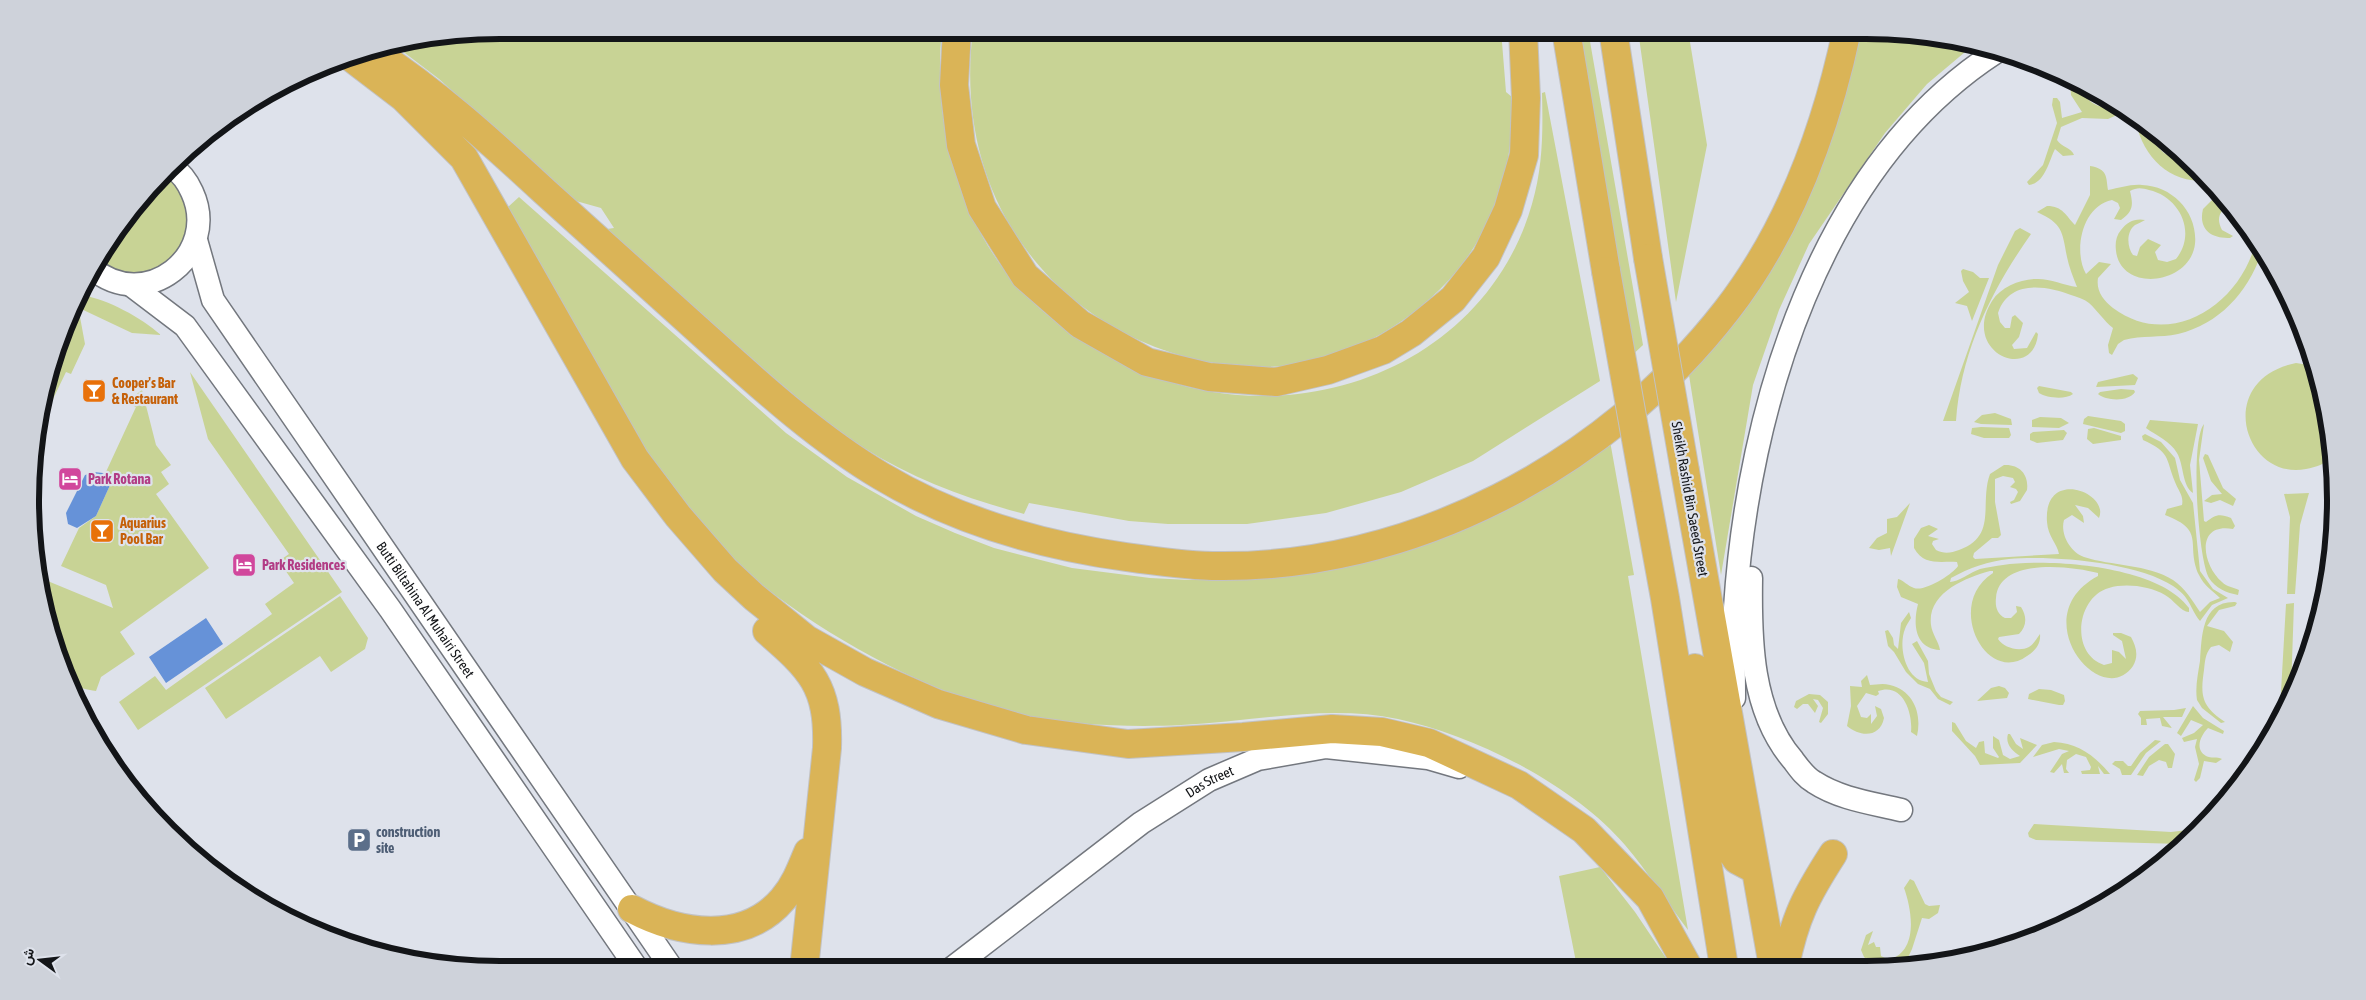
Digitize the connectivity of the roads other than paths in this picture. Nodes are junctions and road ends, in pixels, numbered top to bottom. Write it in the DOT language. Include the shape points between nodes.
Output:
graph roads {
  1 [pos="957,39"];
  2 [pos="1523,39"];
  3 [pos="1567,39"];
  4 [pos="1615,39"];
  5 [pos="1845,39"];
  6 [pos="379,55"];
  7 [pos="1991,56"];
  8 [pos="357,62"];
  9 [pos="176,172"];
  10 [pos="196,240"];
  11 [pos="98,274"];
  12 [pos="131,285"];
  13 [pos="586,374"];
  14 [pos="1755,467"];
  15 [pos="1665,598"];
  16 [pos="1734,757"];
  17 [pos="1519,785"];
  18 [pos="1901,810"];
  19 [pos="818,830"];
  20 [pos="1833,854"];
  21 [pos="1754,869"];
  22 [pos="632,909"];
  23 [pos="632,961"];
  24 [pos="667,961"];
  25 [pos="805,961"];
  26 [pos="961,961"];
  27 [pos="1685,961"];
  28 [pos="1723,961"];
  29 [pos="1772,961"];
  30 [pos="1786,961"];
  1 -- 2 [label="highway" via="954,85 961,146 982,208 1025,276 1080,324 1147,362 1209,377 1276,382 1328,370 1383,350 1412,333 1453,299 1486,257 1508,210 1524,155"];
  3 -- 15 [label="highway, bridge"];
  4 -- 16 [label="highway, Sheikh Rashid Bin Saeed Street, bridge" via="1648,258"];
  5 -- 6 [label="highway" via="1832,94 1814,147 1768,246 1729,307 1682,363 1639,402 1586,446 1534,480 1475,509 1412,534 1323,556 1216,566 1083,551 1042,541 961,515 876,473 749,376 477,130"];
  7 -- 14 [label="street" via="1960,78 1907,128 1866,182 1838,229 1792,327 1769,402"];
  8 -- 13 [label="highway" via="403,97 464,158"];
  9 -- 10 [label="street" via="188,184 196,202 199,221"];
  10 -- 12 [label="street" via="178,268 164,278"];
  10 -- 22 [label="street, Butti Biltahina Al Muhairi Street" via="213,300"];
  11 -- 12 [label="street"];
  12 -- 23 [label="street, Butti Biltahina Al Muhairi Street" via="185,326 390,609"];
  13 -- 17 [label="highway" via="635,459 725,570 806,639 865,672 929,700 1026,730 1128,744 1332,729 1382,732 1429,743"];
  13 -- 19 [label="highway" via="600,421 610,441 662,521 726,594 791,651 816,682 824,704 827,732"];
  14 -- 16 [label="street" via="1741,544 1735,608"];
  14 -- 18 [label="street" via="1751,625 1757,679 1770,725 1790,757 1812,781 1838,794"];
  15 -- 21 [label="highway" via="1683,633 1695,670 1725,843 1737,860"];
  15 -- 28 [label="highway"];
  16 -- 21 [label="highway, Sheikh Rashid Bin Saeed Street"];
  17 -- 26 [label="street, Das Street" via="1428,758 1355,749 1326,747 1258,759 1209,780 1141,824"];
  17 -- 27 [label="highway" via="1584,830 1650,898"];
  19 -- 22 [label="highway" via="790,890 772,910 749,924 723,931 693,930 661,923"];
  19 -- 25 [label="highway"];
  20 -- 30 [label="highway" via="1809,891 1797,918"];
  21 -- 29 [label="highway, Sheikh Rashid Bin Saeed Street"];
  22 -- 24 [label="street, Butti Biltahina Al Muhairi Street"];
}
